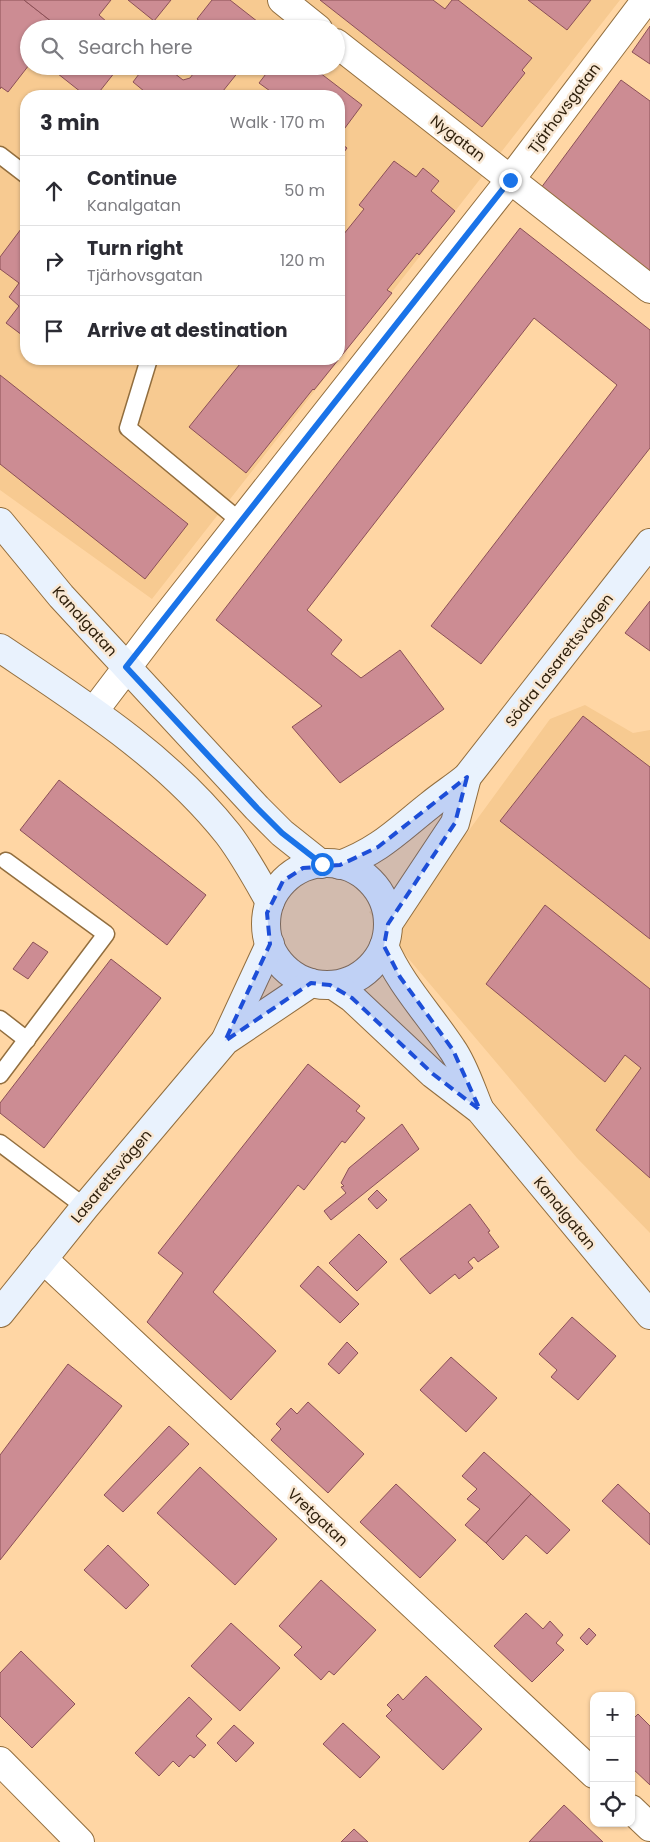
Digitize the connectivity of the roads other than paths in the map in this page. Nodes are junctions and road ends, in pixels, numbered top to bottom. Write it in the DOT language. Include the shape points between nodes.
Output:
graph roads {
  1 [pos="282,0"];
  2 [pos="646,0"];
  3 [pos="307,20"];
  4 [pos="345,50"];
  5 [pos="0,154"];
  6 [pos="20,170"];
  7 [pos="510,180"];
  8 [pos="650,289"];
  9 [pos="147,365"];
  10 [pos="240,521"];
  11 [pos="0,522"];
  12 [pos="650,543"];
  13 [pos="0,648"];
  14 [pos="126,667"];
  15 [pos="94,711"];
  16 [pos="467,777"];
  17 [pos="6,861"];
  18 [pos="331,864"];
  19 [pos="270,902"];
  20 [pos="386,935"];
  21 [pos="270,944"];
  22 [pos="322,984"];
  23 [pos="0,1019"];
  24 [pos="27,1040"];
  25 [pos="226,1041"];
  26 [pos="0,1075"];
  27 [pos="480,1110"];
  28 [pos="0,1143"];
  29 [pos="85,1207"];
  30 [pos="43,1259"];
  31 [pos="0,1313"];
  32 [pos="650,1315"];
  33 [pos="0,1761"];
  34 [pos="590,1770"];
  35 [pos="635,1814"];
  36 [pos="650,1827"];
  37 [pos="80,1842"];
  1 -- 3 [label="street"];
  2 -- 7 [label="street, Tjärhovsgatan"];
  4 -- 7 [label="street, Nygatan"];
  5 -- 6 [label="lane"];
  7 -- 8 [label="street, Nygatan"];
  7 -- 10 [label="street, Tjärhovsgatan"];
  9 -- 10 [label="lane" via="128,428"];
  10 -- 14 [label="street, Tjärhovsgatan"];
  11 -- 14 [label="main road, Kanalgatan"];
  12 -- 16 [label="main road, Södra Lasarettsvägen"];
  13 -- 15 [label="main road"];
  14 -- 15 [label="street, Tjärhovsgatan"];
  14 -- 18 [label="main road, Kanalgatan" via="282,833"];
  15 -- 19 [label="main road" via="153,756 186,787 228,834"];
  16 -- 18 [label="main road, Södra Lasarettsvägen" via="378,848 360,857"];
  16 -- 20 [label="main road, Södra Lasarettsvägen" via="455,823"];
  17 -- 24 [label="lane" via="106,934"];
  18 -- 19 [label="main road" via="303,868 292,874 283,881"];
  18 -- 20 [label="main road" via="352,868 372,883 384,902"];
  19 -- 21 [label="main road" via="266,926"];
  20 -- 22 [label="main road" via="379,956 365,972 349,981"];
  20 -- 27 [label="main road, Kanalgatan" via="390,961 453,1050"];
  21 -- 22 [label="main road" via="285,969 301,979"];
  21 -- 25 [label="main road, Lasarettsvägen"];
  22 -- 25 [label="main road, Lasarettsvägen"];
  22 -- 27 [label="main road, Kanalgatan" via="352,998 433,1074"];
  23 -- 24 [label="lane"];
  24 -- 26 [label="lane"];
  25 -- 29 [label="main road, Lasarettsvägen"];
  27 -- 32 [label="main road, Kanalgatan"];
  28 -- 29 [label="lane"];
  29 -- 30 [label="main road, Lasarettsvägen"];
  30 -- 31 [label="main road, Lasarettsvägen"];
  30 -- 34 [label="street, Vretgatan"];
  33 -- 37 [label="street"];
  35 -- 36 [label="street"];
}
